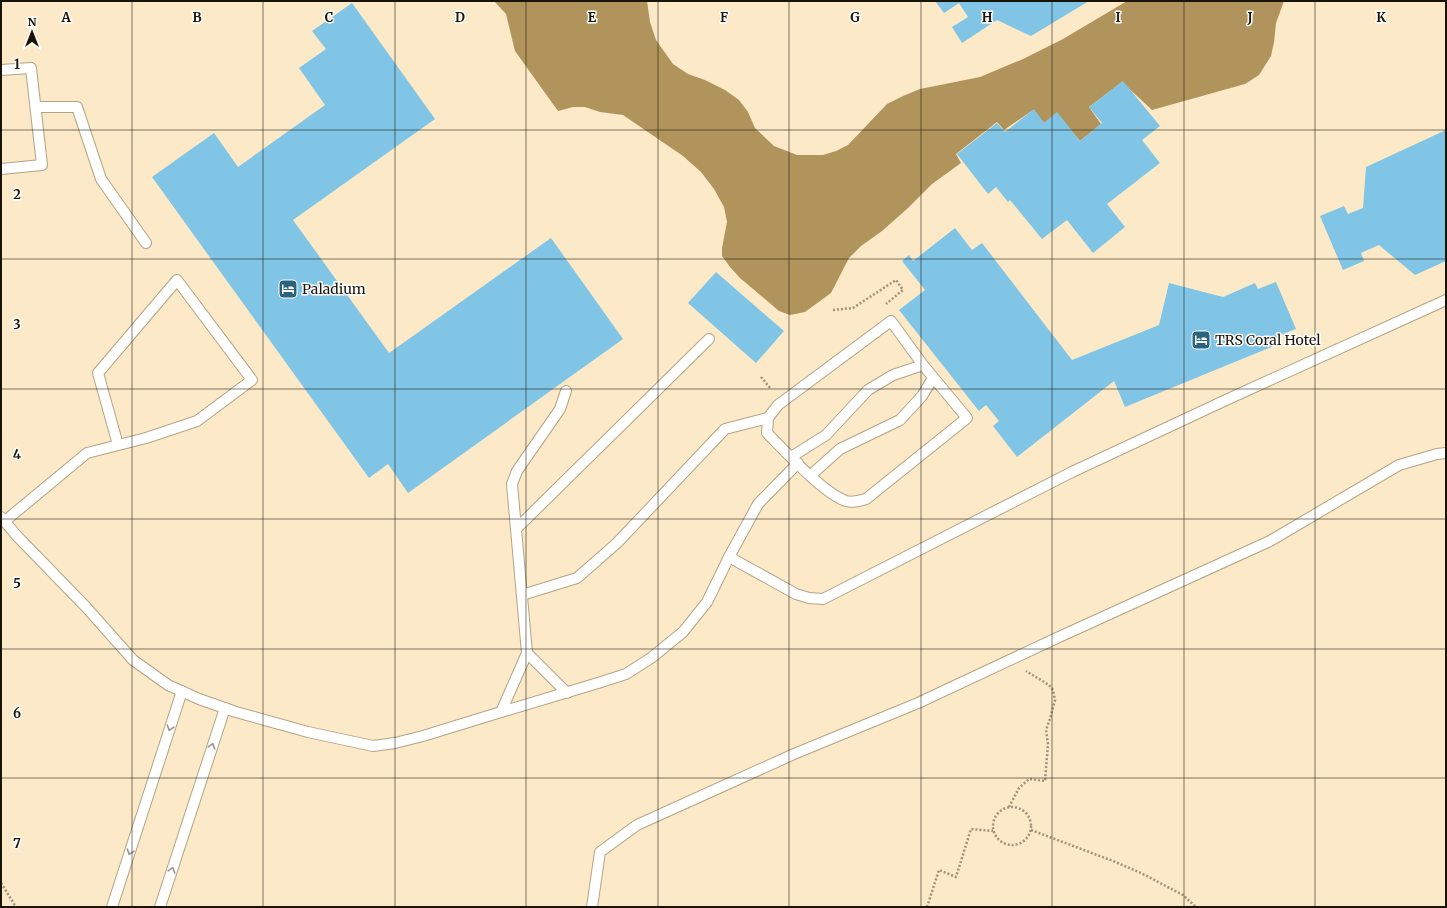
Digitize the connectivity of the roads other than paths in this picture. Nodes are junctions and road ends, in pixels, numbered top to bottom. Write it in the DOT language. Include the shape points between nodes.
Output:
graph roads {
  1 [pos="1,70"];
  2 [pos="36,108"];
  3 [pos="1,169"];
  4 [pos="146,243"];
  5 [pos="1446,300"];
  6 [pos="709,339"];
  7 [pos="923,365"];
  8 [pos="933,378"];
  9 [pos="566,391"];
  10 [pos="768,418"];
  11 [pos="118,445"];
  12 [pos="1446,453"];
  13 [pos="794,460"];
  14 [pos="811,475"];
  15 [pos="3,519"];
  16 [pos="516,529"];
  17 [pos="729,557"];
  18 [pos="522,595"];
  19 [pos="527,653"];
  20 [pos="182,691"];
  21 [pos="567,693"];
  22 [pos="225,708"];
  23 [pos="501,712"];
  24 [pos="112,907"];
  25 [pos="160,907"];
  26 [pos="592,907"];
  1 -- 2 [label="lane" via="31,68"];
  2 -- 3 [label="lane" via="42,165"];
  2 -- 4 [label="lane" via="77,108 101,178"];
  5 -- 17 [label="lane" via="1072,472 823,599 796,594"];
  6 -- 16 [label="lane"];
  7 -- 8 [label="lane"];
  7 -- 10 [label="lane" via="891,321 778,406"];
  7 -- 13 [label="lane" via="893,375 868,390 826,435"];
  8 -- 14 [label="lane" via="922,396 900,420 840,449"];
  8 -- 14 [label="lane" via="967,418 866,499 856,502 845,501 826,489"];
  9 -- 16 [label="lane" via="560,409 516,471 512,484"];
  10 -- 13 [label="lane" via="767,433"];
  10 -- 18 [label="lane" via="725,429 618,543 577,578"];
  11 -- 11 [label="lane" via="197,421 252,380 177,280 98,373"];
  11 -- 15 [label="lane" via="87,453"];
  12 -- 26 [label="lane" via="1399,464 1270,541 918,703 794,754 637,825 600,852"];
  13 -- 14 [label="lane"];
  13 -- 17 [label="lane" via="758,504"];
  15 -- 20 [label="lane" via="133,660 168,685"];
  16 -- 18 [label="lane"];
  17 -- 21 [label="lane" via="706,602 683,632 626,674"];
  18 -- 19 [label="lane"];
  19 -- 21 [label="lane"];
  19 -- 23 [label="lane"];
  20 -- 22 [label="lane"];
  20 -- 24 [label="lane, one-way"];
  21 -- 23 [label="lane"];
  22 -- 23 [label="lane" via="308,732 372,746 409,740"];
  25 -- 22 [label="lane, one-way"];
}
